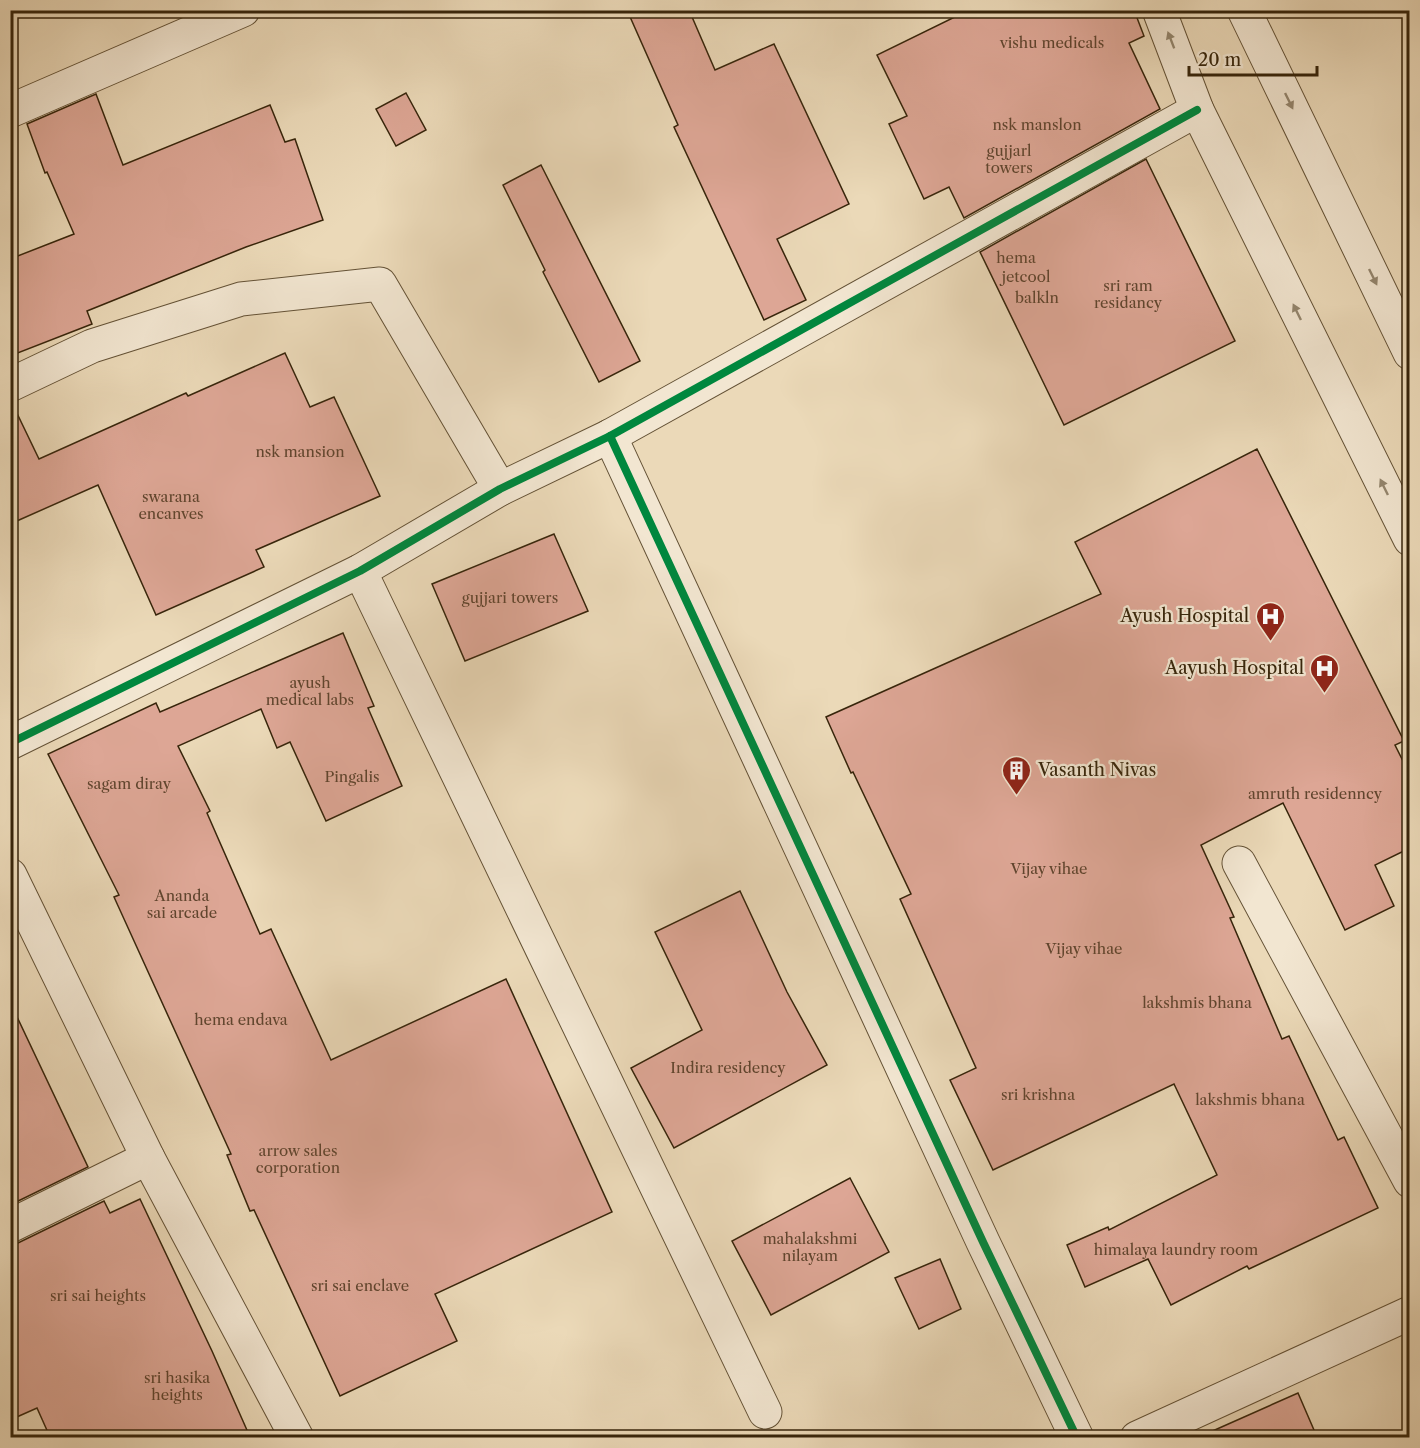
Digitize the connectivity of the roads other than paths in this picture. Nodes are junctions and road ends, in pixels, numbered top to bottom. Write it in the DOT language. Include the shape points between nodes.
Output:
graph roads {
  1 [pos="243,10"];
  2 [pos="1159,10"];
  3 [pos="1244,10"];
  4 [pos="1197,110"];
  5 [pos="10,111"];
  6 [pos="1410,353"];
  7 [pos="10,385"];
  8 [pos="610,436"];
  9 [pos="500,489"];
  10 [pos="1410,539"];
  11 [pos="360,571"];
  12 [pos="10,743"];
  13 [pos="1239,863"];
  14 [pos="11,879"];
  15 [pos="148,1158"];
  16 [pos="1410,1181"];
  17 [pos="10,1226"];
  18 [pos="1410,1313"];
  19 [pos="765,1412"];
  20 [pos="297,1437"];
  21 [pos="1077,1437"];
  22 [pos="1137,1437"];
  1 -- 5 [label="street"];
  4 -- 2 [label="street, one-way"];
  3 -- 6 [label="street, one-way"];
  4 -- 8 [label="street"];
  10 -- 4 [label="street, one-way"];
  7 -- 9 [label="street" via="92,346 241,299 380,284"];
  8 -- 9 [label="street"];
  8 -- 21 [label="street"];
  9 -- 11 [label="street"];
  11 -- 12 [label="street"];
  11 -- 19 [label="street"];
  13 -- 16 [label="street"];
  14 -- 15 [label="street"];
  15 -- 17 [label="street"];
  15 -- 20 [label="street"];
  18 -- 22 [label="street"];
}
